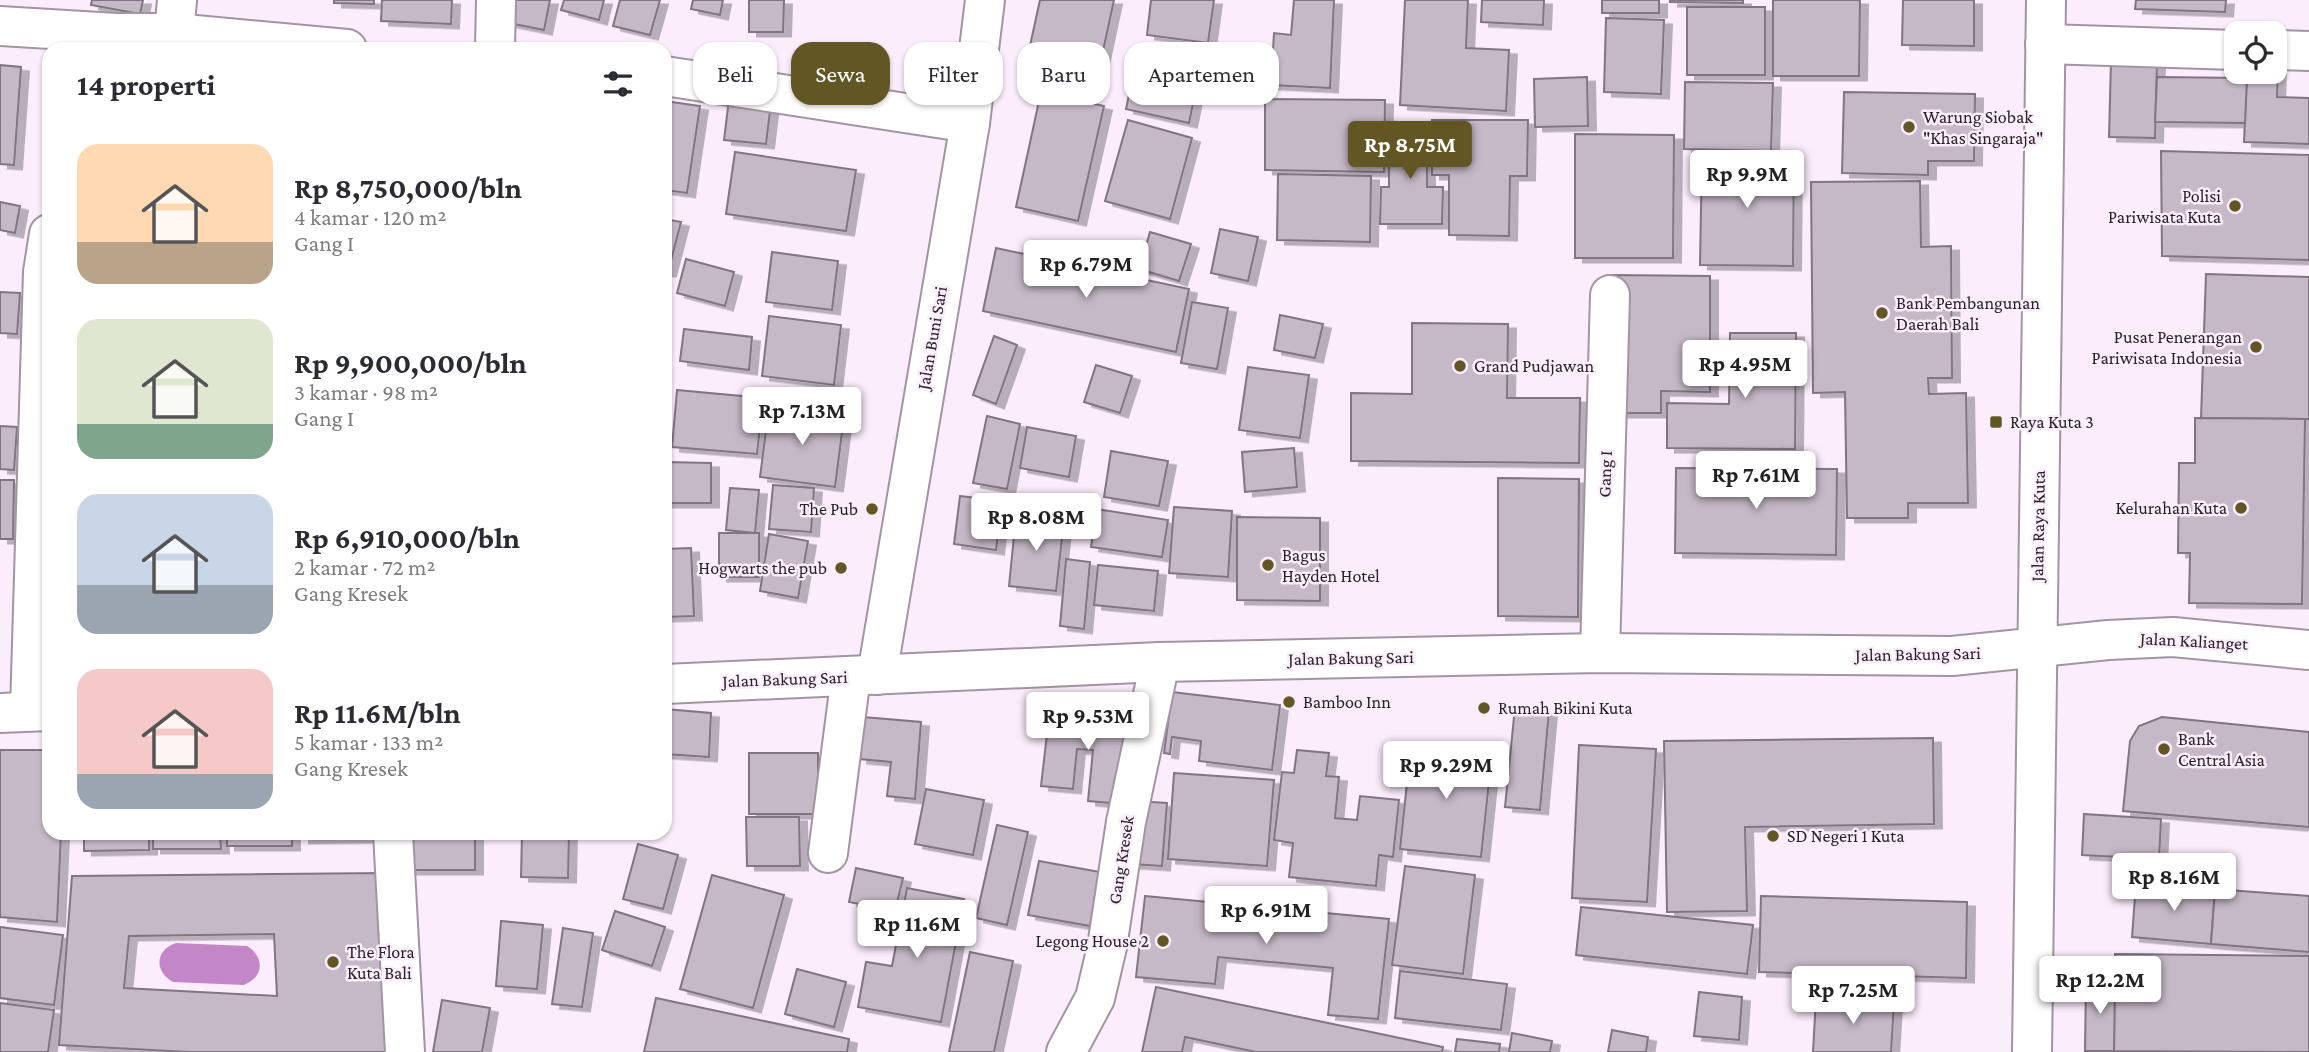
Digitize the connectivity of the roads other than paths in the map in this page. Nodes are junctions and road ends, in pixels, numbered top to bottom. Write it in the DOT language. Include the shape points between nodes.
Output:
graph roads {
  1 [pos="496,0"];
  2 [pos="985,0"];
  3 [pos="2046,0"];
  4 [pos="175,17"];
  5 [pos="0,26"];
  6 [pos="115,41"];
  7 [pos="309,42"];
  8 [pos="495,42"];
  9 [pos="2045,44"];
  10 [pos="2224,50"];
  11 [pos="2287,50"];
  12 [pos="2309,51"];
  13 [pos="672,77"];
  14 [pos="970,123"];
  15 [pos="1609,295"];
  16 [pos="42,298"];
  17 [pos="2038,647"];
  18 [pos="2309,650"];
  19 [pos="1600,653"];
  20 [pos="1160,662"];
  21 [pos="864,675"];
  22 [pos="672,684"];
  23 [pos="26,712"];
  24 [pos="393,840"];
  25 [pos="828,853"];
  26 [pos="405,1052"];
  27 [pos="1066,1052"];
  28 [pos="2032,1052"];
  1 -- 8 [label="main road"];
  2 -- 14 [label="main road, Jalan Buni Sari"];
  3 -- 9 [label="main road, Jalan Raya Kuta"];
  4 -- 6 [label="main road"];
  4 -- 7 [label="main road"];
  5 -- 6 [label="main road"];
  9 -- 10 [label="main road"];
  9 -- 17 [label="main road, Jalan Raya Kuta"];
  11 -- 12 [label="main road"];
  13 -- 14 [label="main road"];
  14 -- 21 [label="main road, Jalan Buni Sari"];
  15 -- 19 [label="main road, Gang I"];
  16 -- 23 [label="main road"];
  17 -- 18 [label="main road, Jalan Kalianget" via="2173,637"];
  17 -- 19 [label="main road, Jalan Bakung Sari" via="1952,656"];
  17 -- 28 [label="main road, Jalan Raya Kuta"];
  19 -- 20 [label="main road, Jalan Bakung Sari"];
  20 -- 21 [label="main road, Jalan Bakung Sari"];
  20 -- 27 [label="main road, Gang Kresek" via="1095,998"];
  21 -- 22 [label="main road, Jalan Bakung Sari"];
  21 -- 25 [label="main road, Jalan Buni Sari"];
  24 -- 26 [label="main road"];
}
